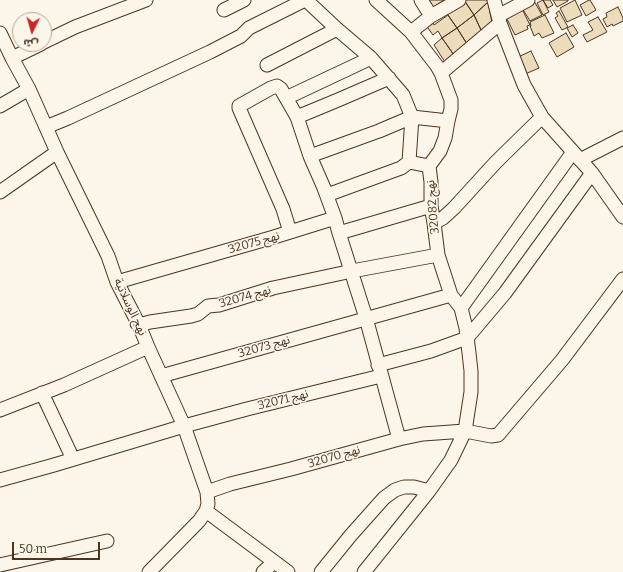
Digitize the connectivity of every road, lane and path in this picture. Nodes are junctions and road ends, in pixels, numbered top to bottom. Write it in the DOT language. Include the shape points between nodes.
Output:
graph roads {
  1 [pos="146,0"];
  2 [pos="244,0"];
  3 [pos="306,0"];
  4 [pos="376,0"];
  5 [pos="421,0"];
  6 [pos="459,0"];
  7 [pos="494,0"];
  8 [pos="528,0"];
  9 [pos="224,10"];
  10 [pos="430,16"];
  11 [pos="499,20"];
  12 [pos="337,29"];
  13 [pos="412,32"];
  14 [pos="0,33"];
  15 [pos="52,38"];
  16 [pos="24,52"];
  17 [pos="12,58"];
  18 [pos="371,58"];
  19 [pos="267,65"];
  20 [pos="441,73"];
  21 [pos="389,78"];
  22 [pos="29,89"];
  23 [pos="286,98"];
  24 [pos="0,106"];
  25 [pos="297,117"];
  26 [pos="412,117"];
  27 [pos="542,117"];
  28 [pos="448,121"];
  29 [pos="46,127"];
  30 [pos="623,138"];
  31 [pos="57,152"];
  32 [pos="310,156"];
  33 [pos="576,156"];
  34 [pos="409,162"];
  35 [pos="429,166"];
  36 [pos="592,173"];
  37 [pos="0,192"];
  38 [pos="327,195"];
  39 [pos="431,206"];
  40 [pos="623,217"];
  41 [pos="335,218"];
  42 [pos="434,223"];
  43 [pos="290,232"];
  44 [pos="339,233"];
  45 [pos="438,255"];
  46 [pos="352,271"];
  47 [pos="623,279"];
  48 [pos="118,282"];
  49 [pos="451,295"];
  50 [pos="461,308"];
  51 [pos="366,318"];
  52 [pos="139,325"];
  53 [pos="467,338"];
  54 [pos="148,347"];
  55 [pos="380,370"];
  56 [pos="161,376"];
  57 [pos="42,393"];
  58 [pos="0,410"];
  59 [pos="184,426"];
  60 [pos="465,432"];
  61 [pos="399,439"];
  62 [pos="73,459"];
  63 [pos="0,480"];
  64 [pos="429,491"];
  65 [pos="207,492"];
  66 [pos="206,511"];
  67 [pos="107,540"];
  68 [pos="274,562"];
  69 [pos="0,565"];
  70 [pos="153,571"];
  71 [pos="262,572"];
  72 [pos="288,572"];
  73 [pos="321,572"];
  74 [pos="364,572"];
  1 -- 15 [label="street"];
  2 -- 9 [label="street"];
  3 -- 12 [label="street"];
  3 -- 29 [label="street" via="249,28 241,36 210,52"];
  4 -- 13 [label="street, نهج 32082"];
  5 -- 10 [label="street"];
  6 -- 10 [label="street"];
  7 -- 11 [label="street"];
  8 -- 11 [label="street"];
  10 -- 13 [label="street"];
  11 -- 20 [label="street"];
  11 -- 27 [label="street" via="524,85"];
  12 -- 18 [label="street"];
  12 -- 19 [label="street"];
  13 -- 20 [label="street, نهج 32082"];
  14 -- 17 [label="street, نهج الوسلاتية"];
  16 -- 17 [label="street"];
  17 -- 22 [label="street, نهج الوسلاتية"];
  18 -- 21 [label="street"];
  18 -- 23 [label="street"];
  20 -- 28 [label="street, نهج 32082" via="451,100"];
  21 -- 25 [label="street"];
  21 -- 26 [label="street" via="403,95"];
  22 -- 24 [label="street"];
  22 -- 29 [label="street, نهج الوسلاتية"];
  23 -- 25 [label="street"];
  23 -- 43 [label="street" via="277,86 238,108 283,209"];
  25 -- 32 [label="street"];
  26 -- 28 [label="street"];
  26 -- 32 [label="street"];
  26 -- 34 [label="street"];
  27 -- 33 [label="street"];
  27 -- 42 [label="street" via="454,208"];
  28 -- 35 [label="street, نهج 32082" via="440,151"];
  29 -- 31 [label="street, نهج الوسلاتية"];
  30 -- 33 [label="street"];
  31 -- 37 [label="street"];
  31 -- 48 [label="street, نهج الوسلاتية"];
  32 -- 38 [label="street"];
  33 -- 36 [label="street"];
  33 -- 50 [label="street"];
  34 -- 35 [label="street"];
  34 -- 38 [label="street" via="401,168"];
  35 -- 39 [label="street, نهج 32082"];
  36 -- 40 [label="street"];
  36 -- 53 [label="street" via="505,293"];
  38 -- 41 [label="street"];
  39 -- 42 [label="street, نهج 32082"];
  39 -- 44 [label="street"];
  41 -- 43 [label="street, نهج 32075"];
  41 -- 44 [label="street"];
  42 -- 45 [label="street, نهج 32082"];
  43 -- 48 [label="street, نهج 32075"];
  44 -- 46 [label="street"];
  45 -- 46 [label="street, نهج 32074"];
  45 -- 49 [label="street, نهج 32082"];
  46 -- 51 [label="street"];
  46 -- 52 [label="street, نهج 32074" via="273,288 208,306 191,316"];
  47 -- 60 [label="street, نهج 32070" via="562,360 498,435"];
  48 -- 52 [label="street, نهج الوسلاتية"];
  49 -- 50 [label="street, نهج 32082"];
  49 -- 51 [label="street, نهج 32073"];
  50 -- 53 [label="street"];
  51 -- 55 [label="street"];
  51 -- 56 [label="street, نهج 32073"];
  52 -- 54 [label="street, نهج الوسلاتية"];
  53 -- 55 [label="street, نهج 32071"];
  53 -- 60 [label="street" via="471,371"];
  54 -- 56 [label="street, نهج الوسلاتية"];
  54 -- 57 [label="street"];
  55 -- 59 [label="street, نهج 32071"];
  55 -- 61 [label="street"];
  56 -- 59 [label="street, نهج الوسلاتية"];
  57 -- 58 [label="street"];
  57 -- 62 [label="street"];
  59 -- 62 [label="street, نهج 32071"];
  59 -- 65 [label="street, نهج الوسلاتية"];
  60 -- 61 [label="street, نهج 32070" via="422,434"];
  60 -- 64 [label="street" via="451,460"];
  61 -- 65 [label="street, نهج 32070"];
  62 -- 63 [label="street, نهج 32071"];
  64 -- 73 [label="street" via="404,487 384,498"];
  64 -- 74 [label="street"];
  65 -- 66 [label="street, نهج الوسلاتية"];
  66 -- 68 [label="street"];
  66 -- 70 [label="street"];
  67 -- 69 [label="street"];
  68 -- 71 [label="street"];
  68 -- 72 [label="street"];
}
